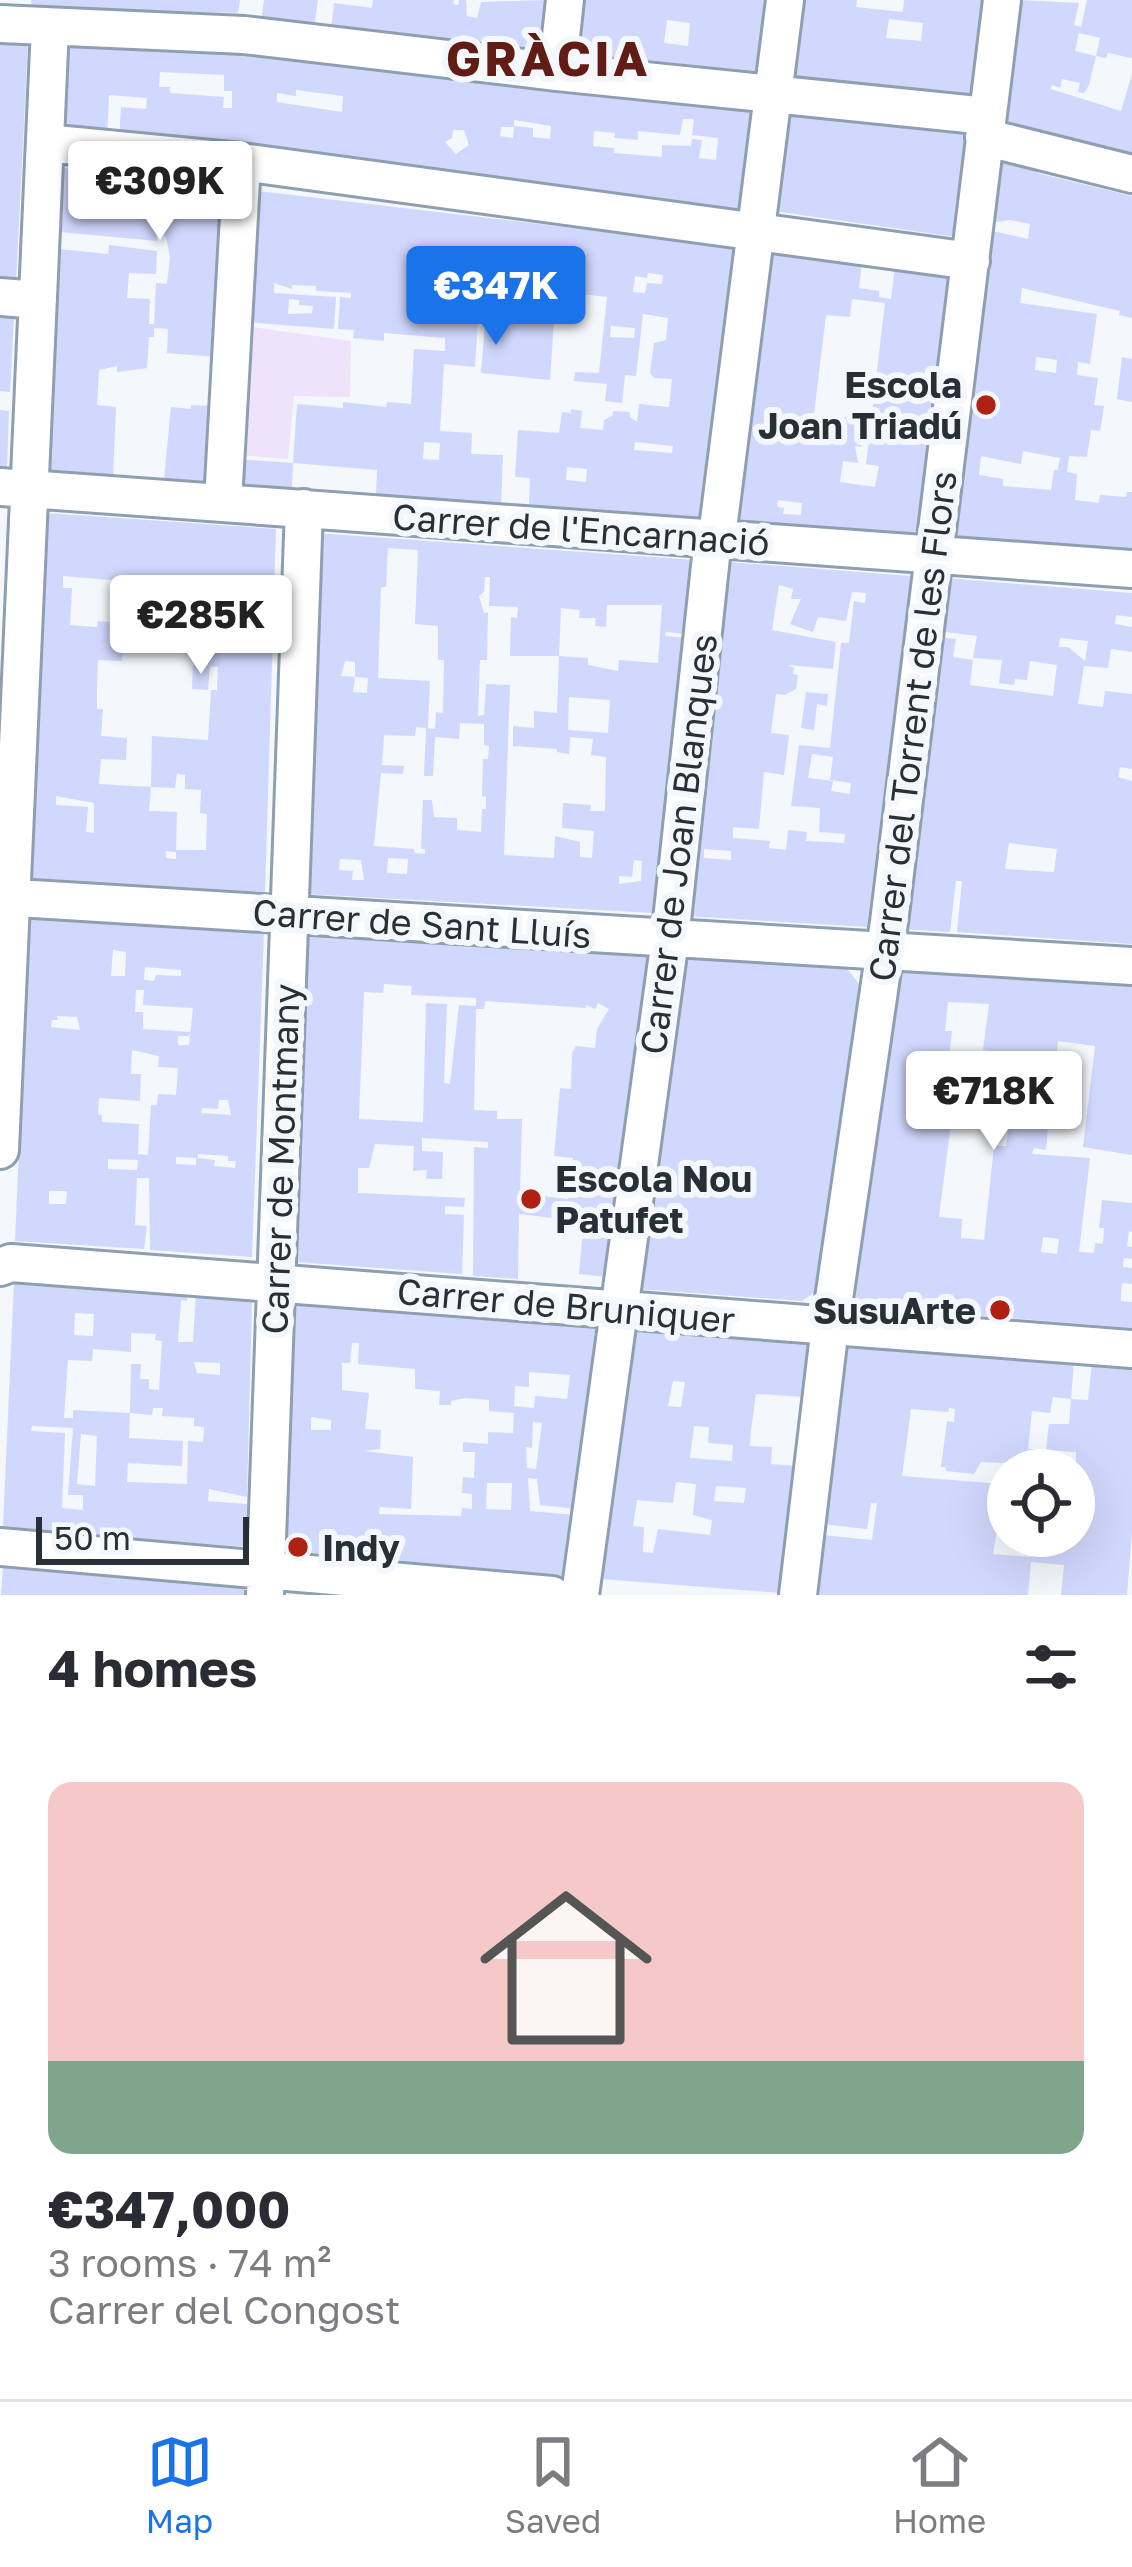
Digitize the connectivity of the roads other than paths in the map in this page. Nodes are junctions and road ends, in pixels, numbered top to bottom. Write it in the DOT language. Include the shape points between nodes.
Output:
graph roads {
  1 [pos="565,0"];
  2 [pos="784,0"];
  3 [pos="1002,0"];
  4 [pos="247,18"];
  5 [pos="0,24"];
  6 [pos="50,26"];
  7 [pos="557,72"];
  8 [pos="772,93"];
  9 [pos="986,126"];
  10 [pos="45,143"];
  11 [pos="242,163"];
  12 [pos="1132,174"];
  13 [pos="757,231"];
  14 [pos="971,261"];
  15 [pos="0,297"];
  16 [pos="38,300"];
  17 [pos="15,488"];
  18 [pos="223,502"];
  19 [pos="304,508"];
  20 [pos="715,541"];
  21 [pos="933,555"];
  22 [pos="1132,569"];
  23 [pos="6,897"];
  24 [pos="292,914"];
  25 [pos="670,939"];
  26 [pos="884,953"];
  27 [pos="1132,966"];
  28 [pos="0,1150"];
  29 [pos="0,1267"];
  30 [pos="274,1280"];
  31 [pos="620,1309"];
  32 [pos="830,1326"];
  33 [pos="1132,1349"];
  34 [pos="0,1547"];
  35 [pos="265,1582"];
  36 [pos="552,1595"];
  37 [pos="580,1595"];
  38 [pos="798,1595"];
  1 -- 7 [label="street"];
  2 -- 8 [label="street, Carrer de Joan Blanques"];
  3 -- 9 [label="street, Carrer del Torrent de les Flors"];
  4 -- 6 [label="street"];
  4 -- 7 [label="street"];
  5 -- 6 [label="street"];
  6 -- 10 [label="street"];
  7 -- 8 [label="street"];
  8 -- 9 [label="street"];
  8 -- 13 [label="street, Carrer de Joan Blanques"];
  9 -- 12 [label="street"];
  9 -- 14 [label="street, Carrer del Torrent de les Flors"];
  10 -- 11 [label="street"];
  10 -- 16 [label="street"];
  11 -- 13 [label="street"];
  11 -- 18 [label="street"];
  13 -- 14 [label="street"];
  13 -- 20 [label="street, Carrer de Joan Blanques"];
  14 -- 21 [label="street, Carrer del Torrent de les Flors"];
  15 -- 16 [label="street"];
  16 -- 17 [label="street"];
  17 -- 18 [label="street, Carrer de l'Encarnació"];
  17 -- 23 [label="street"];
  18 -- 19 [label="street, Carrer de l'Encarnació"];
  19 -- 20 [label="street, Carrer de l'Encarnació"];
  19 -- 24 [label="street, Carrer de Montmany"];
  20 -- 21 [label="street, Carrer de l'Encarnació"];
  20 -- 25 [label="street, Carrer de Joan Blanques"];
  21 -- 22 [label="street, Carrer de l'Encarnació"];
  21 -- 26 [label="street, Carrer del Torrent de les Flors"];
  23 -- 24 [label="street, Carrer de Sant Lluís"];
  23 -- 28 [label="street"];
  24 -- 25 [label="street, Carrer de Sant Lluís"];
  24 -- 30 [label="street, Carrer de Montmany"];
  25 -- 26 [label="street, Carrer de Sant Lluís"];
  25 -- 31 [label="street, Carrer de Joan Blanques"];
  26 -- 27 [label="street, Carrer de Sant Lluís"];
  26 -- 32 [label="street, Carrer del Torrent de les Flors"];
  29 -- 30 [label="street, Carrer de Bruniquer"];
  30 -- 31 [label="street, Carrer de Bruniquer"];
  30 -- 35 [label="street, Carrer de Montmany"];
  31 -- 32 [label="street, Carrer de Bruniquer"];
  31 -- 37 [label="street, Carrer de Joan Blanques"];
  32 -- 33 [label="street, Carrer de Bruniquer"];
  32 -- 38 [label="street, Carrer del Torrent de les Flors"];
  34 -- 35 [label="street"];
  35 -- 36 [label="street"];
}
